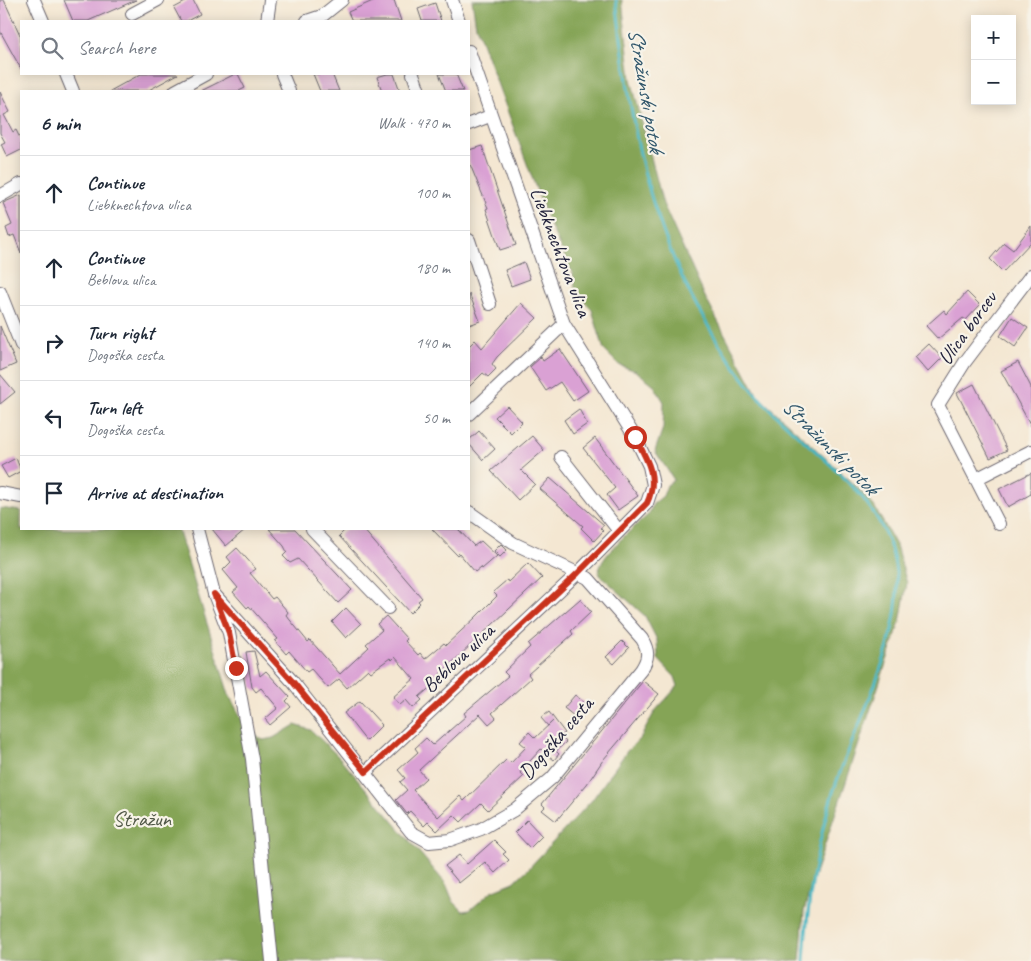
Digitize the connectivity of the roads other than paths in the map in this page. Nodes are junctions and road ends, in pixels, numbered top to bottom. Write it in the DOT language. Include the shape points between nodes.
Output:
graph roads {
  1 [pos="34,0"];
  2 [pos="158,0"];
  3 [pos="270,0"];
  4 [pos="342,0"];
  5 [pos="452,0"];
  6 [pos="132,14"];
  7 [pos="43,20"];
  8 [pos="267,20"];
  9 [pos="310,20"];
  10 [pos="459,20"];
  11 [pos="470,54"];
  12 [pos="66,75"];
  13 [pos="204,75"];
  14 [pos="282,75"];
  15 [pos="413,75"];
  16 [pos="73,90"];
  17 [pos="177,90"];
  18 [pos="289,90"];
  19 [pos="419,90"];
  20 [pos="490,116"];
  21 [pos="470,124"];
  22 [pos="20,185"];
  23 [pos="0,196"];
  24 [pos="470,243"];
  25 [pos="1031,275"];
  26 [pos="0,292"];
  27 [pos="490,304"];
  28 [pos="564,324"];
  29 [pos="20,342"];
  30 [pos="470,413"];
  31 [pos="1031,451"];
  32 [pos="562,457"];
  33 [pos="976,479"];
  34 [pos="0,493"];
  35 [pos="20,497"];
  36 [pos="470,513"];
  37 [pos="999,524"];
  38 [pos="197,530"];
  39 [pos="313,530"];
  40 [pos="619,531"];
  41 [pos="578,573"];
  42 [pos="214,594"];
  43 [pos="388,608"];
  44 [pos="366,772"];
  45 [pos="272,961"];
  1 -- 7 [label="street"];
  2 -- 6 [label="street"];
  3 -- 8 [label="street"];
  4 -- 9 [label="street" via="322,16"];
  5 -- 10 [label="street"];
  11 -- 20 [label="street, Liebknechtova ulica"];
  12 -- 16 [label="street"];
  13 -- 17 [label="street"];
  14 -- 18 [label="street"];
  15 -- 19 [label="street"];
  20 -- 21 [label="street"];
  20 -- 28 [label="street, Liebknechtova ulica"];
  22 -- 23 [label="street"];
  24 -- 27 [label="street"];
  25 -- 33 [label="street, Ulica borcev" via="965,362 938,405"];
  26 -- 29 [label="street"];
  28 -- 30 [label="street"];
  28 -- 40 [label="street, Liebknechtova ulica" via="616,403 652,474 652,493 647,503"];
  31 -- 33 [label="street"];
  32 -- 40 [label="street"];
  33 -- 37 [label="street"];
  34 -- 35 [label="street"];
  36 -- 41 [label="street" via="513,543"];
  38 -- 42 [label="street, Dogoška cesta"];
  39 -- 43 [label="street"];
  40 -- 41 [label="street, Liebknechtova ulica"];
  41 -- 44 [label="street, Beblova ulica"];
  41 -- 44 [label="street, Dogoška cesta" via="588,578 642,639 648,650 647,662 543,788 481,829 450,840 429,842 411,832"];
  42 -- 44 [label="street, Dogoška cesta" via="293,682"];
  42 -- 45 [label="street, Dogoška cesta" via="229,633 252,759"];
}
